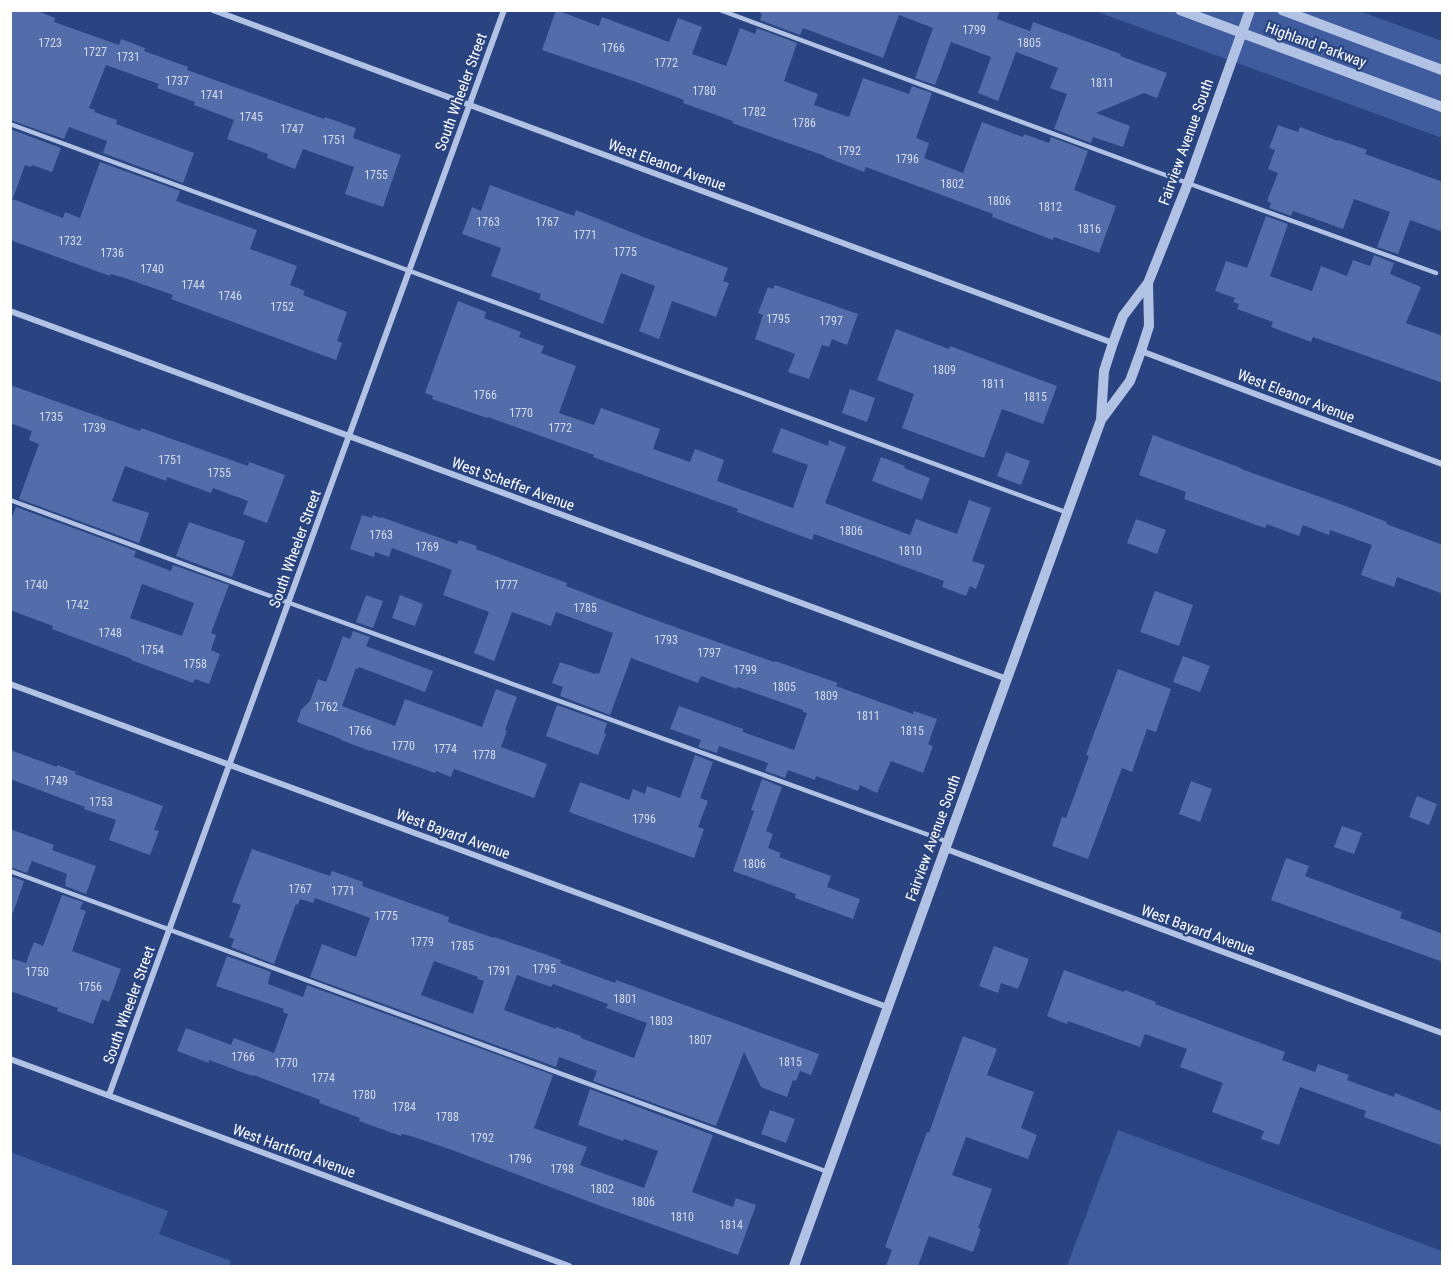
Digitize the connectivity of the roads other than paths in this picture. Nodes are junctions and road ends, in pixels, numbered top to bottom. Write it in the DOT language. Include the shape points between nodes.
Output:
graph roads {
  1 [pos="213,10"];
  2 [pos="504,10"];
  3 [pos="720,10"];
  4 [pos="1180,10"];
  5 [pos="1250,10"];
  6 [pos="1281,10"];
  7 [pos="1242,33"];
  8 [pos="1443,70"];
  9 [pos="469,105"];
  10 [pos="1443,107"];
  11 [pos="10,124"];
  12 [pos="1188,183"];
  13 [pos="409,270"];
  14 [pos="1436,273"];
  15 [pos="1148,283"];
  16 [pos="10,311"];
  17 [pos="1113,343"];
  18 [pos="1141,351"];
  19 [pos="1101,420"];
  20 [pos="348,436"];
  21 [pos="1443,464"];
  22 [pos="10,500"];
  23 [pos="1068,513"];
  24 [pos="288,603"];
  25 [pos="1007,679"];
  26 [pos="10,684"];
  27 [pos="229,765"];
  28 [pos="947,846"];
  29 [pos="10,871"];
  30 [pos="169,929"];
  31 [pos="886,1007"];
  32 [pos="1443,1033"];
  33 [pos="10,1059"];
  34 [pos="109,1095"];
  35 [pos="828,1172"];
  36 [pos="569,1266"];
  37 [pos="794,1266"];
  1 -- 9 [label="street, West Eleanor Avenue"];
  2 -- 9 [label="street, South Wheeler Street"];
  3 -- 12 [label="lane"];
  4 -- 7 [label="street, Highland Parkway"];
  5 -- 7 [label="street, Fairview Avenue South"];
  6 -- 8 [label="street, Highland Parkway"];
  7 -- 10 [label="street, Highland Parkway"];
  7 -- 12 [label="street, Fairview Avenue South"];
  9 -- 13 [label="street, South Wheeler Street"];
  9 -- 17 [label="street, West Eleanor Avenue"];
  11 -- 13 [label="lane"];
  12 -- 14 [label="lane"];
  12 -- 15 [label="street, Fairview Avenue South"];
  13 -- 20 [label="street, South Wheeler Street"];
  13 -- 23 [label="lane"];
  15 -- 17 [label="street, Fairview Avenue South" via="1123,316"];
  15 -- 18 [label="street, Fairview Avenue South" via="1149,326"];
  16 -- 20 [label="street, West Scheffer Avenue"];
  17 -- 19 [label="street, Fairview Avenue South" via="1104,371"];
  18 -- 19 [label="street, Fairview Avenue South" via="1130,381"];
  18 -- 21 [label="street, West Eleanor Avenue"];
  19 -- 23 [label="street, Fairview Avenue South"];
  20 -- 24 [label="street, South Wheeler Street"];
  20 -- 25 [label="street, West Scheffer Avenue"];
  22 -- 24 [label="lane"];
  23 -- 25 [label="street, Fairview Avenue South"];
  24 -- 27 [label="street, South Wheeler Street"];
  24 -- 28 [label="lane"];
  25 -- 28 [label="street, Fairview Avenue South"];
  26 -- 27 [label="street, West Bayard Avenue"];
  27 -- 30 [label="street, South Wheeler Street"];
  27 -- 31 [label="street, West Bayard Avenue"];
  28 -- 31 [label="street, Fairview Avenue South"];
  28 -- 32 [label="street, West Bayard Avenue"];
  29 -- 30 [label="lane"];
  30 -- 34 [label="street, South Wheeler Street"];
  30 -- 35 [label="lane"];
  31 -- 35 [label="street, Fairview Avenue South"];
  33 -- 34 [label="street, West Hartford Avenue"];
  34 -- 36 [label="street, West Hartford Avenue"];
  35 -- 37 [label="street, Fairview Avenue South"];
}
